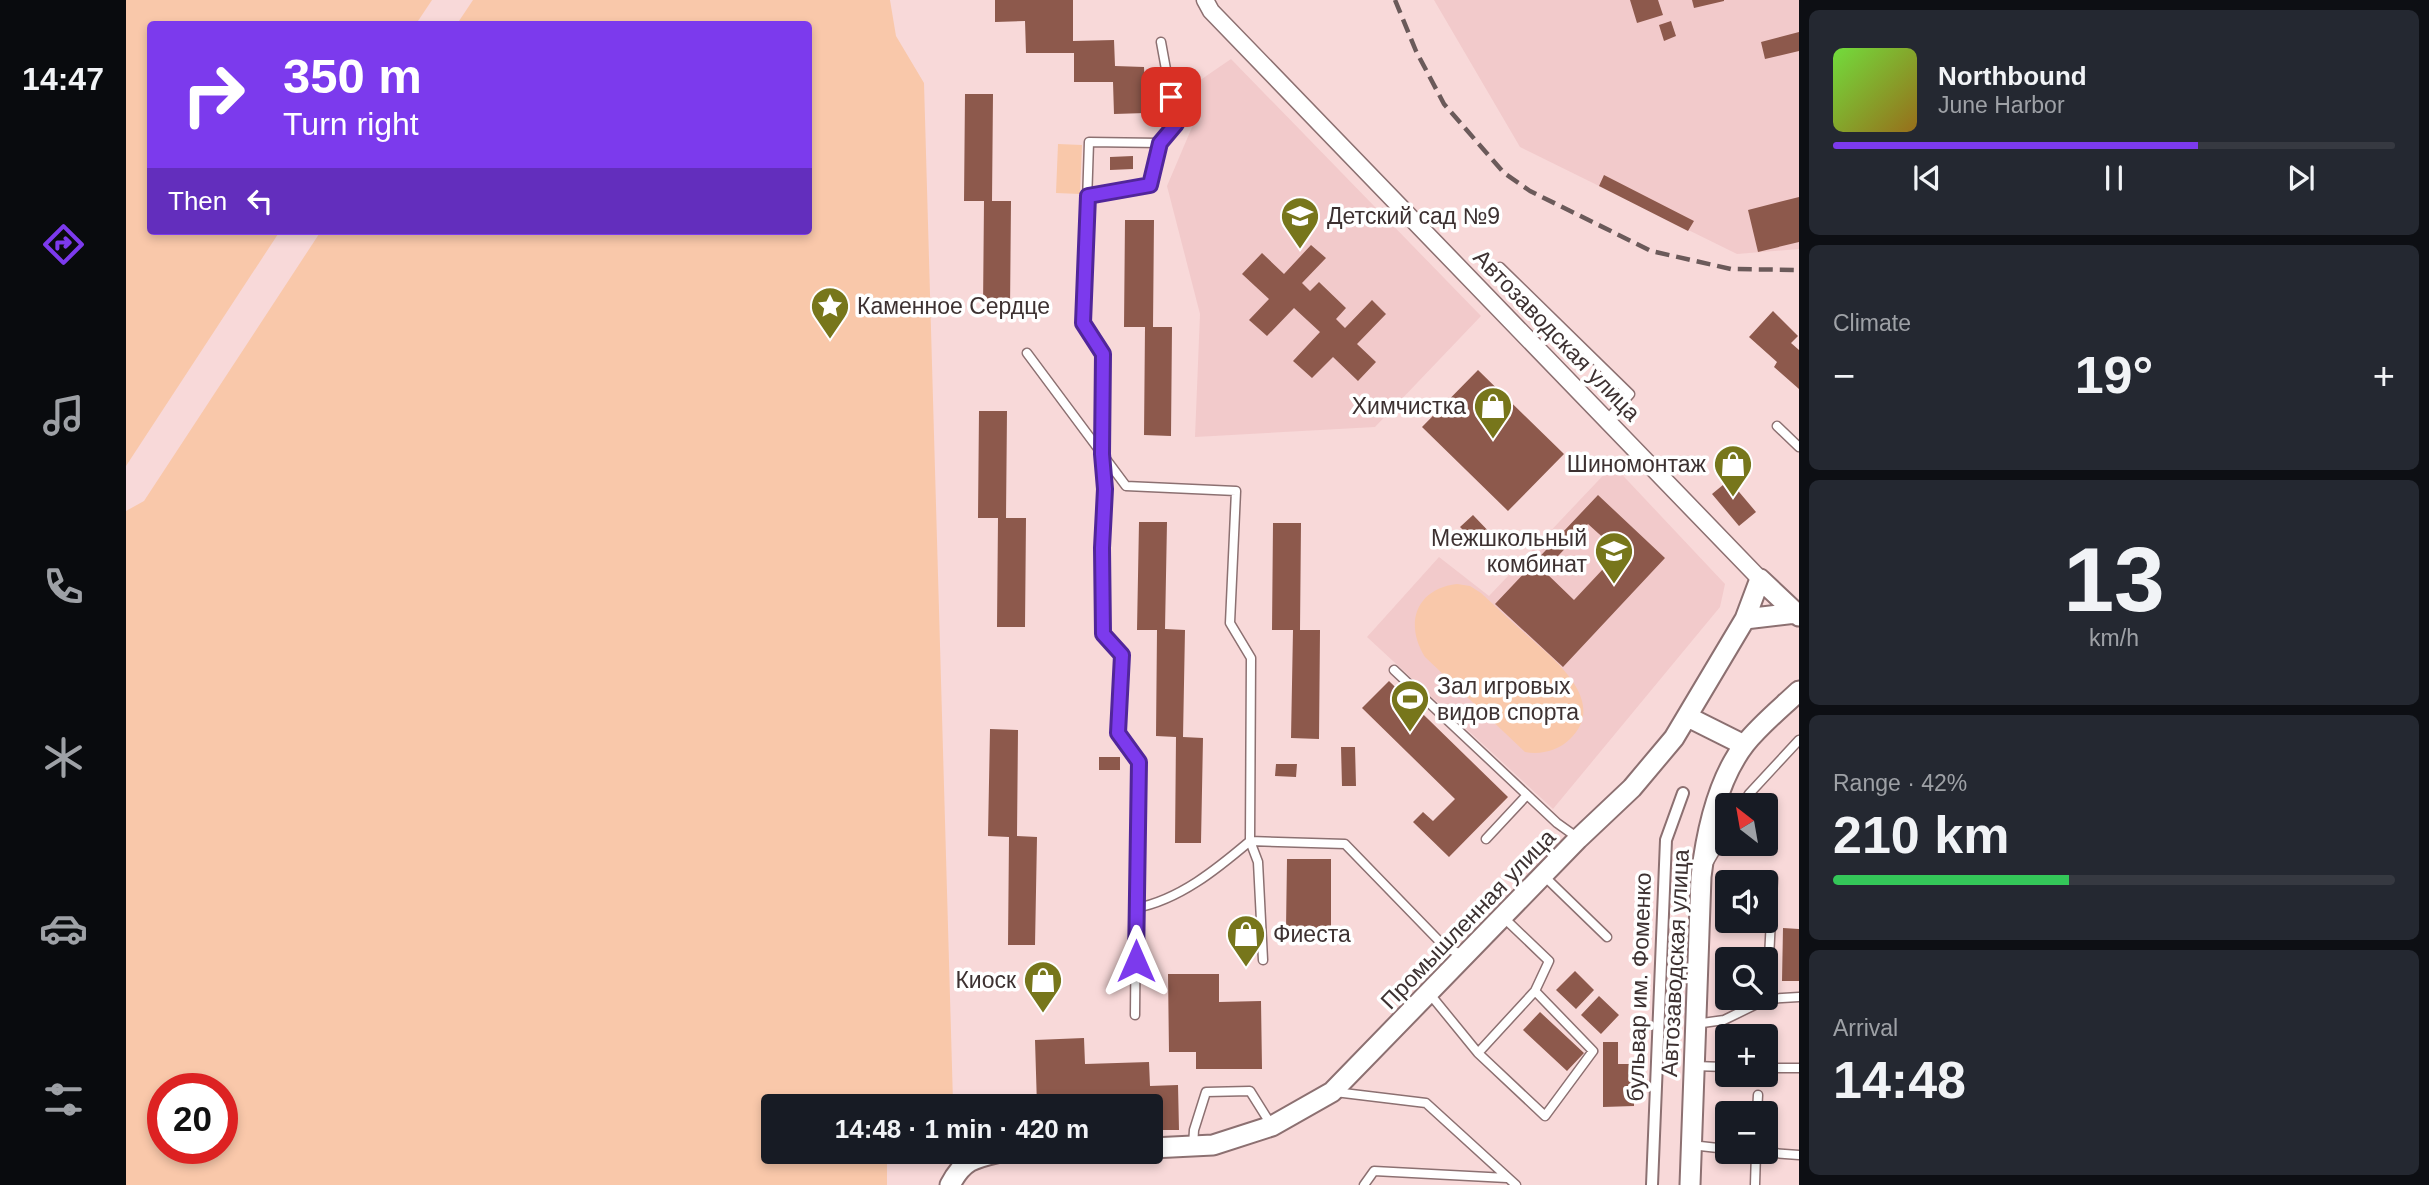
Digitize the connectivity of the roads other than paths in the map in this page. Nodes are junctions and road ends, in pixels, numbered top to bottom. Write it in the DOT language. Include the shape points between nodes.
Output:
graph roads {
  1 [pos="1205,0"];
  2 [pos="1161,42"];
  3 [pos="1160,143"];
  4 [pos="1088,196"];
  5 [pos="1500,267"];
  6 [pos="1027,353"];
  7 [pos="1606,421"];
  8 [pos="1777,426"];
  9 [pos="1799,447"];
  10 [pos="1102,454"];
  11 [pos="1760,579"];
  12 [pos="1797,615"];
  13 [pos="1745,619"];
  14 [pos="1394,670"];
  15 [pos="1799,691"];
  16 [pos="1688,718"];
  17 [pos="1799,740"];
  18 [pos="1744,745"];
  19 [pos="1683,793"];
  20 [pos="1750,793"];
  21 [pos="1527,795"];
  22 [pos="1486,839"];
  23 [pos="1578,839"];
  24 [pos="1250,841"];
  25 [pos="1715,852"];
  26 [pos="1543,875"];
  27 [pos="1701,877"];
  28 [pos="1136,908"];
  29 [pos="1503,917"];
  30 [pos="1607,937"];
  31 [pos="1466,956"];
  32 [pos="1263,960"];
  33 [pos="1535,990"];
  34 [pos="1429,993"];
  35 [pos="1799,997"];
  36 [pos="1778,998"];
  37 [pos="1744,1010"];
  38 [pos="1135,1014"];
  39 [pos="1694,1025"];
  40 [pos="1478,1053"];
  41 [pos="1693,1066"];
  42 [pos="1715,1067"];
  43 [pos="1778,1068"];
  44 [pos="1799,1068"];
  45 [pos="1332,1092"];
  46 [pos="1758,1095"];
  47 [pos="1758,1101"];
  48 [pos="1272,1126"];
  49 [pos="1691,1145"];
  50 [pos="1163,1148"];
  51 [pos="1193,1148"];
  52 [pos="1715,1148"];
  53 [pos="1778,1154"];
  54 [pos="1799,1155"];
  55 [pos="965,1164"];
  56 [pos="1756,1164"];
  57 [pos="1508,1178"];
  58 [pos="950,1185"];
  59 [pos="1364,1185"];
  60 [pos="1516,1185"];
  61 [pos="1652,1185"];
  62 [pos="1690,1185"];
  63 [pos="1755,1185"];
  1 -- 7 [label="street, Автозаводская улица"];
  2 -- 3 [label="lane" via="1176,124"];
  3 -- 4 [label="lane" via="1150,185"];
  3 -- 4 [label="lane" via="1089,142"];
  4 -- 10 [label="lane" via="1083,323 1103,354"];
  5 -- 7 [label="lane" via="1630,394"];
  6 -- 10 [label="lane"];
  7 -- 11 [label="street, Автозаводская улица"];
  8 -- 9 [label="lane"];
  10 -- 24 [label="lane" via="1126,486 1236,491 1230,623 1251,659"];
  10 -- 28 [label="lane" via="1103,634 1122,655 1118,733 1139,762"];
  11 -- 12 [label="street"];
  11 -- 13 [label="street, Промышленная улица"];
  12 -- 13 [label="street"];
  13 -- 16 [label="street, Промышленная улица"];
  14 -- 21 [label="lane"];
  15 -- 18 [label="street, Автозаводская улица"];
  16 -- 18 [label="street"];
  16 -- 23 [label="street, Промышленная улица" via="1632,788"];
  17 -- 20 [label="lane"];
  18 -- 27 [label="street, Автозаводская улица" via="1722,788 1706,835"];
  19 -- 61 [label="street, бульвар им. Фоменко" via="1666,840"];
  21 -- 22 [label="lane"];
  21 -- 23 [label="lane"];
  23 -- 26 [label="street, Промышленная улица"];
  24 -- 28 [label="lane" via="1221,866 1159,904"];
  24 -- 31 [label="lane" via="1345,844 1445,947"];
  24 -- 32 [label="lane" via="1258,862"];
  25 -- 27 [label="lane"];
  26 -- 29 [label="street, Промышленная улица"];
  26 -- 30 [label="lane"];
  27 -- 39 [label="street, Автозаводская улица"];
  28 -- 38 [label="lane"];
  29 -- 31 [label="street, Промышленная улица"];
  29 -- 33 [label="lane" via="1549,961"];
  31 -- 34 [label="street, Промышленная улица"];
  33 -- 40 [label="lane"];
  33 -- 40 [label="lane" via="1593,1051 1545,1116"];
  34 -- 40 [label="lane"];
  34 -- 45 [label="street, Промышленная улица"];
  35 -- 36 [label="lane"];
  37 -- 39 [label="lane" via="1724,1020"];
  39 -- 41 [label="street, Автозаводская улица"];
  41 -- 42 [label="lane"];
  41 -- 49 [label="street, Автозаводская улица"];
  43 -- 44 [label="lane"];
  45 -- 48 [label="street, Промышленная улица"];
  45 -- 57 [label="lane" via="1426,1103"];
  46 -- 47 [label="lane"];
  48 -- 51 [label="street, Промышленная улица"];
  48 -- 51 [label="lane" via="1250,1091 1206,1092"];
  49 -- 52 [label="lane"];
  49 -- 62 [label="street, Автозаводская улица"];
  50 -- 51 [label="street, Промышленная улица"];
  53 -- 54 [label="lane"];
  55 -- 58 [label="street"];
  56 -- 63 [label="lane"];
  57 -- 59 [label="lane" via="1374,1171"];
  57 -- 60 [label="lane"];
}
